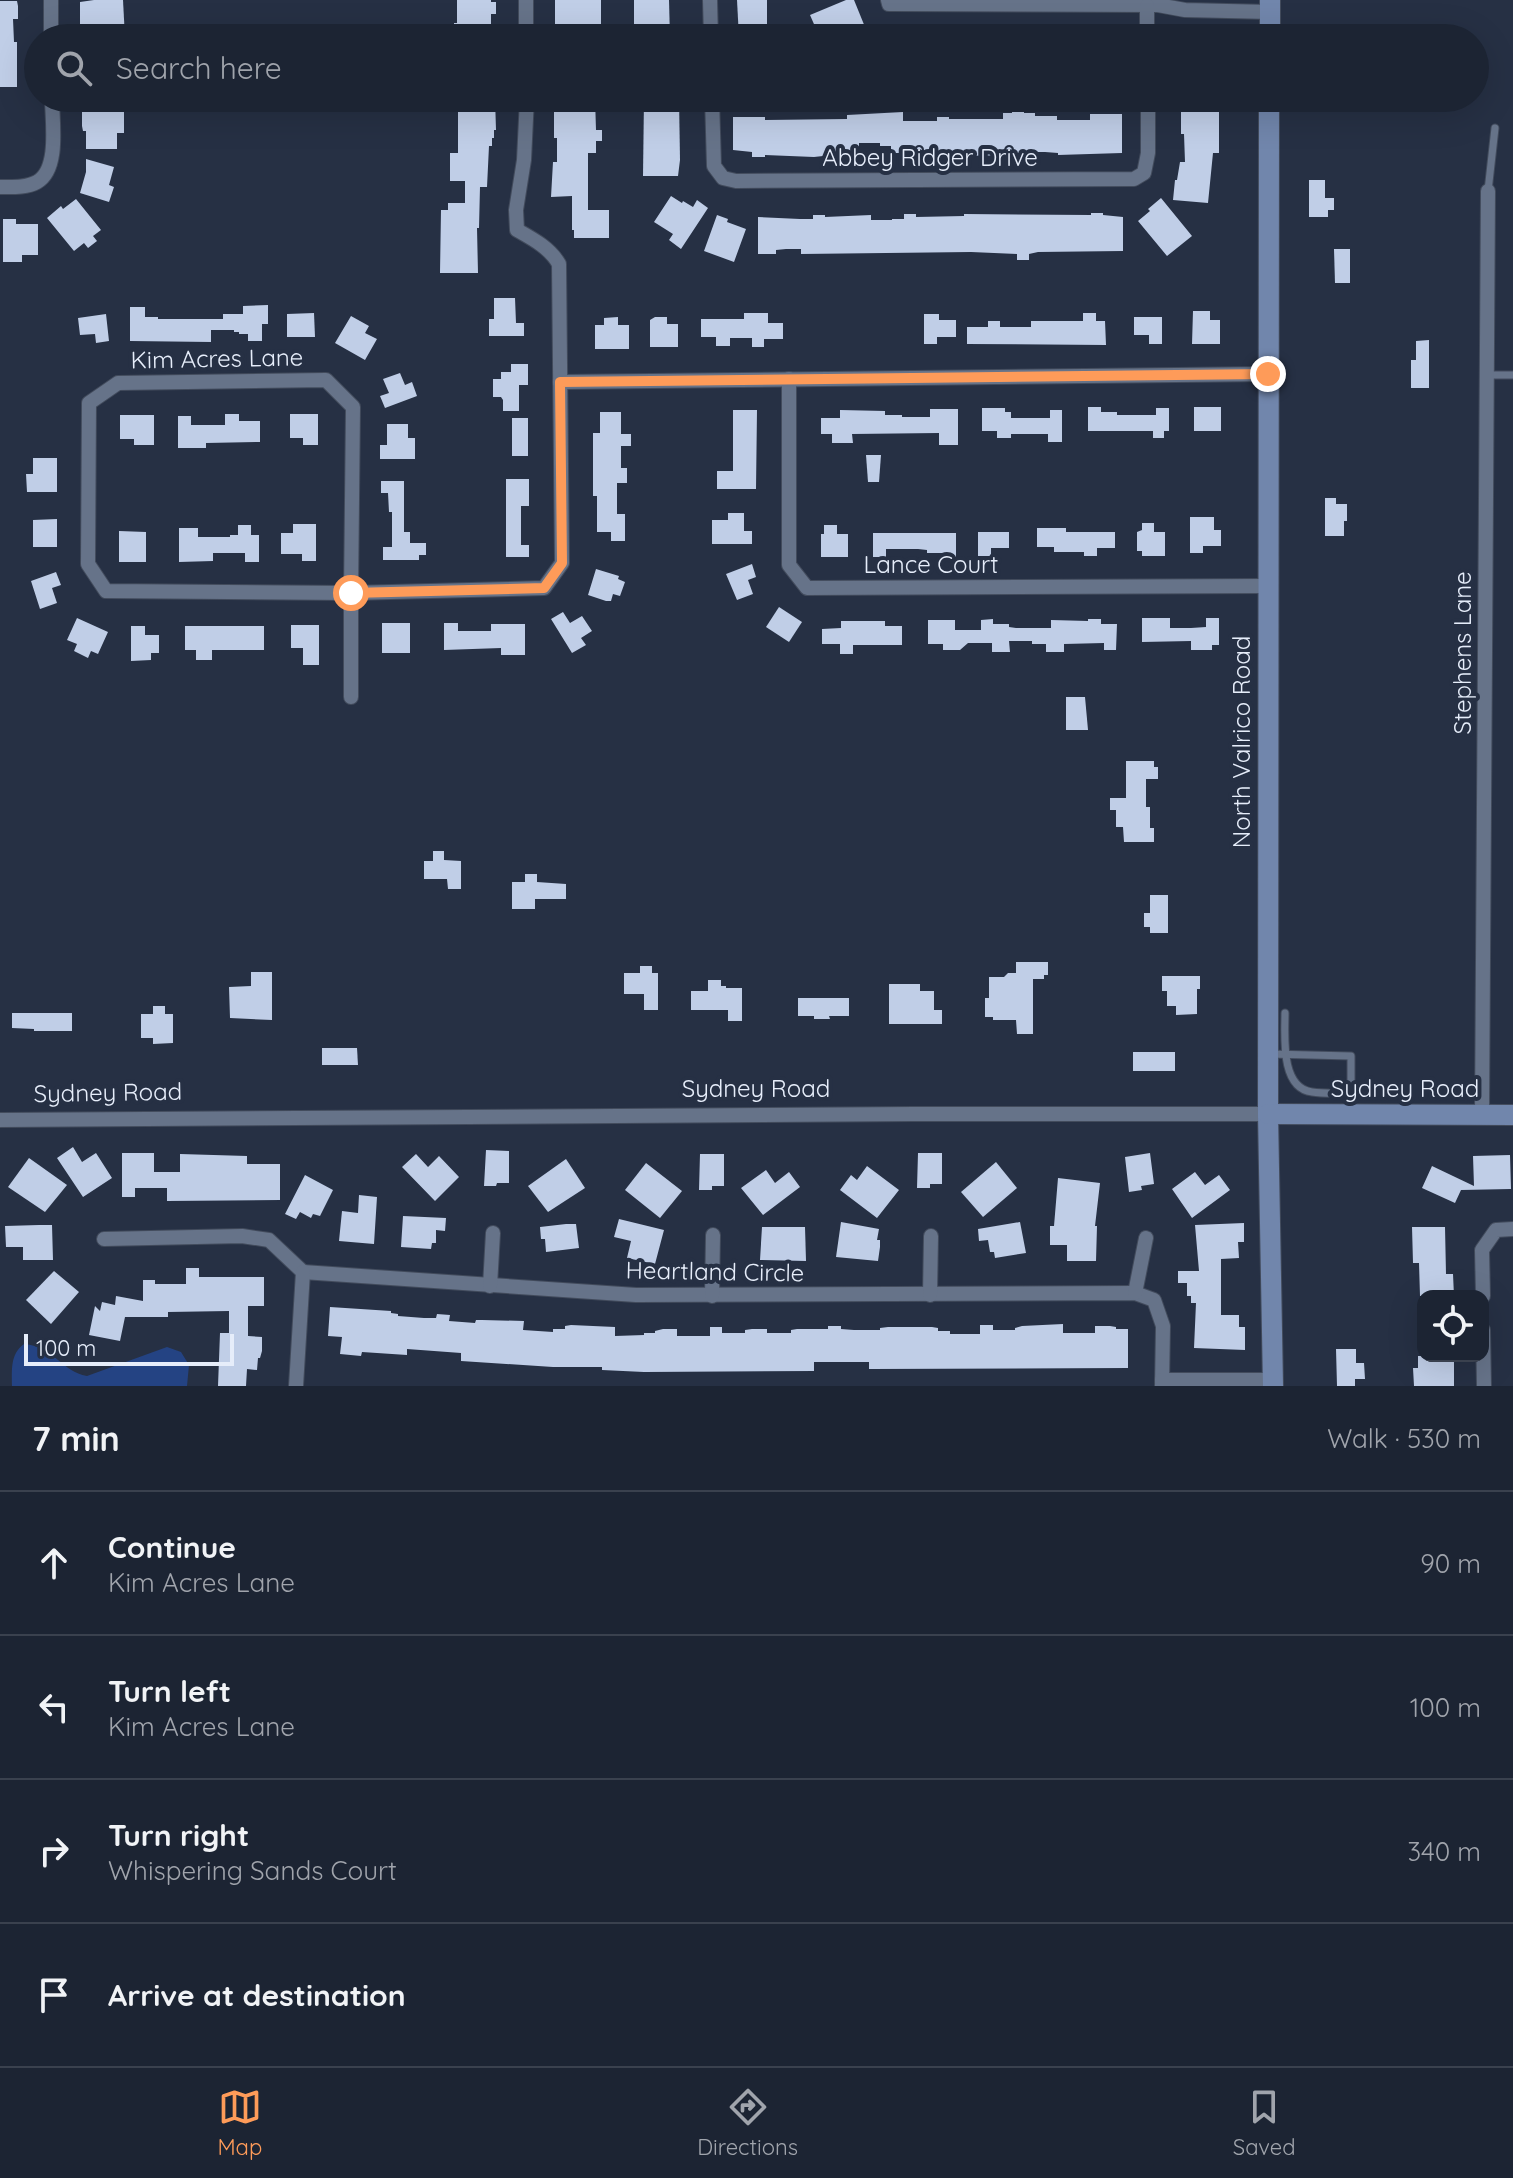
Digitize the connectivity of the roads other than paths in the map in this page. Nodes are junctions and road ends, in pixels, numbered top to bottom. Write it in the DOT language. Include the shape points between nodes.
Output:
graph roads {
  1 [pos="51,0"];
  2 [pos="526,0"];
  3 [pos="710,0"];
  4 [pos="888,0"];
  5 [pos="1156,4"];
  6 [pos="1203,5"];
  7 [pos="1270,6"];
  8 [pos="51,24"];
  9 [pos="526,24"];
  10 [pos="711,24"];
  11 [pos="1151,24"];
  12 [pos="52,112"];
  13 [pos="526,112"];
  14 [pos="712,112"];
  15 [pos="1148,112"];
  16 [pos="1269,112"];
  17 [pos="1495,128"];
  18 [pos="0,187"];
  19 [pos="1488,191"];
  20 [pos="1268,374"];
  21 [pos="1487,375"];
  22 [pos="1513,375"];
  23 [pos="789,379"];
  24 [pos="560,382"];
  25 [pos="1268,586"];
  26 [pos="351,593"];
  27 [pos="351,697"];
  28 [pos="1285,1013"];
  29 [pos="1277,1054"];
  30 [pos="1351,1093"];
  31 [pos="1268,1114"];
  32 [pos="1351,1114"];
  33 [pos="1482,1115"];
  34 [pos="1513,1115"];
  35 [pos="0,1120"];
  36 [pos="1513,1229"];
  37 [pos="493,1233"];
  38 [pos="713,1235"];
  39 [pos="931,1236"];
  40 [pos="1146,1238"];
  41 [pos="104,1239"];
  42 [pos="303,1272"];
  43 [pos="490,1286"];
  44 [pos="1483,1290"];
  45 [pos="1135,1293"];
  46 [pos="930,1295"];
  47 [pos="712,1296"];
  48 [pos="1484,1362"];
  49 [pos="1162,1383"];
  50 [pos="1273,1383"];
  51 [pos="296,1386"];
  52 [pos="1484,1386"];
  1 -- 8 [label="street"];
  2 -- 9 [label="street"];
  3 -- 10 [label="street"];
  4 -- 5 [label="street"];
  5 -- 6 [label="street" via="1185,10"];
  5 -- 11 [label="street"];
  6 -- 7 [label="street"];
  12 -- 18 [label="street" via="48,171 24,187"];
  13 -- 24 [label="street, Kim Acres Lane" via="517,230 559,264"];
  14 -- 15 [label="street, Abbey Ridger Drive" via="714,166 723,178 768,181 1134,179 1144,173"];
  16 -- 20 [label="street, North Valrico Road"];
  17 -- 19 [label="lane"];
  19 -- 21 [label="street, Stephens Lane"];
  20 -- 23 [label="street"];
  20 -- 25 [label="street, North Valrico Road"];
  21 -- 22 [label="lane"];
  21 -- 33 [label="street, Stephens Lane"];
  23 -- 24 [label="street"];
  23 -- 25 [label="street, Lance Court" via="789,565 807,588"];
  24 -- 26 [label="street, Kim Acres Lane" via="562,563 544,588"];
  25 -- 29 [label="street, North Valrico Road"];
  26 -- 26 [label="street, Kim Acres Lane" via="106,591 88,564 89,403 118,383 326,380 353,407"];
  26 -- 27 [label="street, Kim Acres Lane"];
  28 -- 29 [label="lane"];
  29 -- 30 [label="lane" via="1292,1079 1308,1092"];
  29 -- 30 [label="lane" via="1351,1056"];
  29 -- 31 [label="street, North Valrico Road"];
  30 -- 32 [label="lane"];
  31 -- 32 [label="street, Sydney Road"];
  31 -- 35 [label="street, Sydney Road"];
  31 -- 50 [label="street, North Valrico Road"];
  32 -- 33 [label="street, Sydney Road"];
  33 -- 34 [label="street, Sydney Road"];
  36 -- 44 [label="street" via="1496,1230 1482,1250"];
  37 -- 43 [label="street"];
  38 -- 47 [label="street"];
  39 -- 46 [label="street"];
  40 -- 45 [label="street"];
  41 -- 42 [label="street" via="269,1240"];
  42 -- 43 [label="street, Heartland Circle"];
  42 -- 51 [label="street"];
  43 -- 47 [label="street, Heartland Circle"];
  45 -- 46 [label="street, Heartland Circle"];
  45 -- 49 [label="street" via="1154,1300 1163,1326"];
  46 -- 47 [label="street, Heartland Circle"];
  48 -- 52 [label="street"];
  49 -- 50 [label="street"];
}
